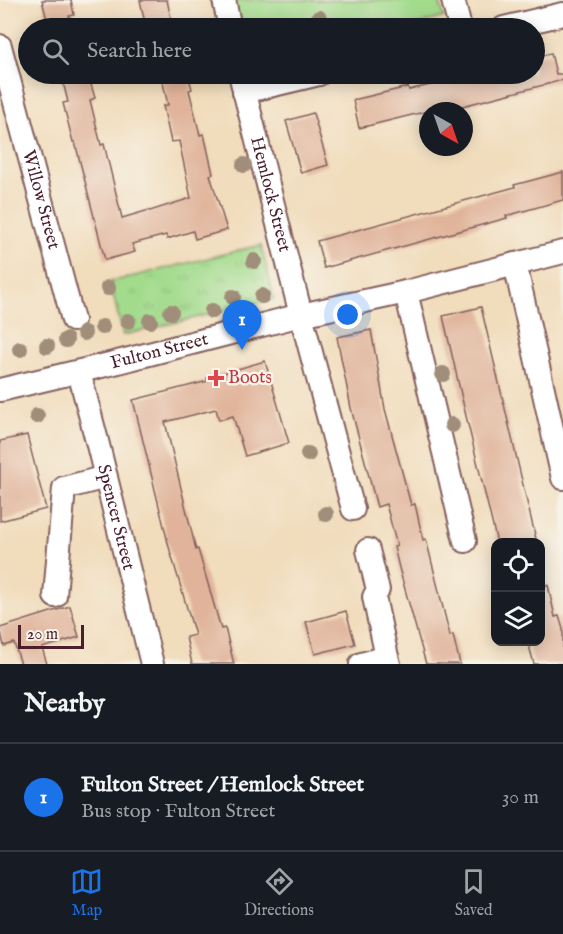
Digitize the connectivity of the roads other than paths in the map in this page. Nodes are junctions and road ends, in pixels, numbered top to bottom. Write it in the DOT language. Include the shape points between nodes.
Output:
graph roads {
  1 [pos="224,0"];
  2 [pos="453,0"];
  3 [pos="563,14"];
  4 [pos="228,18"];
  5 [pos="458,18"];
  6 [pos="545,18"];
  7 [pos="0,46"];
  8 [pos="242,84"];
  9 [pos="563,252"];
  10 [pos="515,264"];
  11 [pos="406,292"];
  12 [pos="301,315"];
  13 [pos="73,320"];
  14 [pos="79,372"];
  15 [pos="0,390"];
  16 [pos="106,477"];
  17 [pos="563,477"];
  18 [pos="353,509"];
  19 [pos="465,541"];
  20 [pos="368,550"];
  21 [pos="55,596"];
  22 [pos="388,660"];
  23 [pos="152,664"];
  24 [pos="362,664"];
  1 -- 4 [label="street"];
  2 -- 5 [label="street"];
  3 -- 6 [label="street"];
  7 -- 13 [label="street, Willow Street"];
  8 -- 12 [label="street, Hemlock Street"];
  9 -- 10 [label="street, Fulton Street"];
  10 -- 11 [label="street, Fulton Street"];
  10 -- 17 [label="street"];
  11 -- 12 [label="street, Fulton Street"];
  11 -- 19 [label="street"];
  12 -- 14 [label="street, Fulton Street"];
  12 -- 18 [label="street, Hemlock Street"];
  14 -- 15 [label="street, Fulton Street"];
  14 -- 16 [label="street, Spencer Street"];
  16 -- 21 [label="street" via="64,488"];
  16 -- 23 [label="street, Spencer Street"];
  20 -- 22 [label="street"];
  22 -- 24 [label="street"];
}
